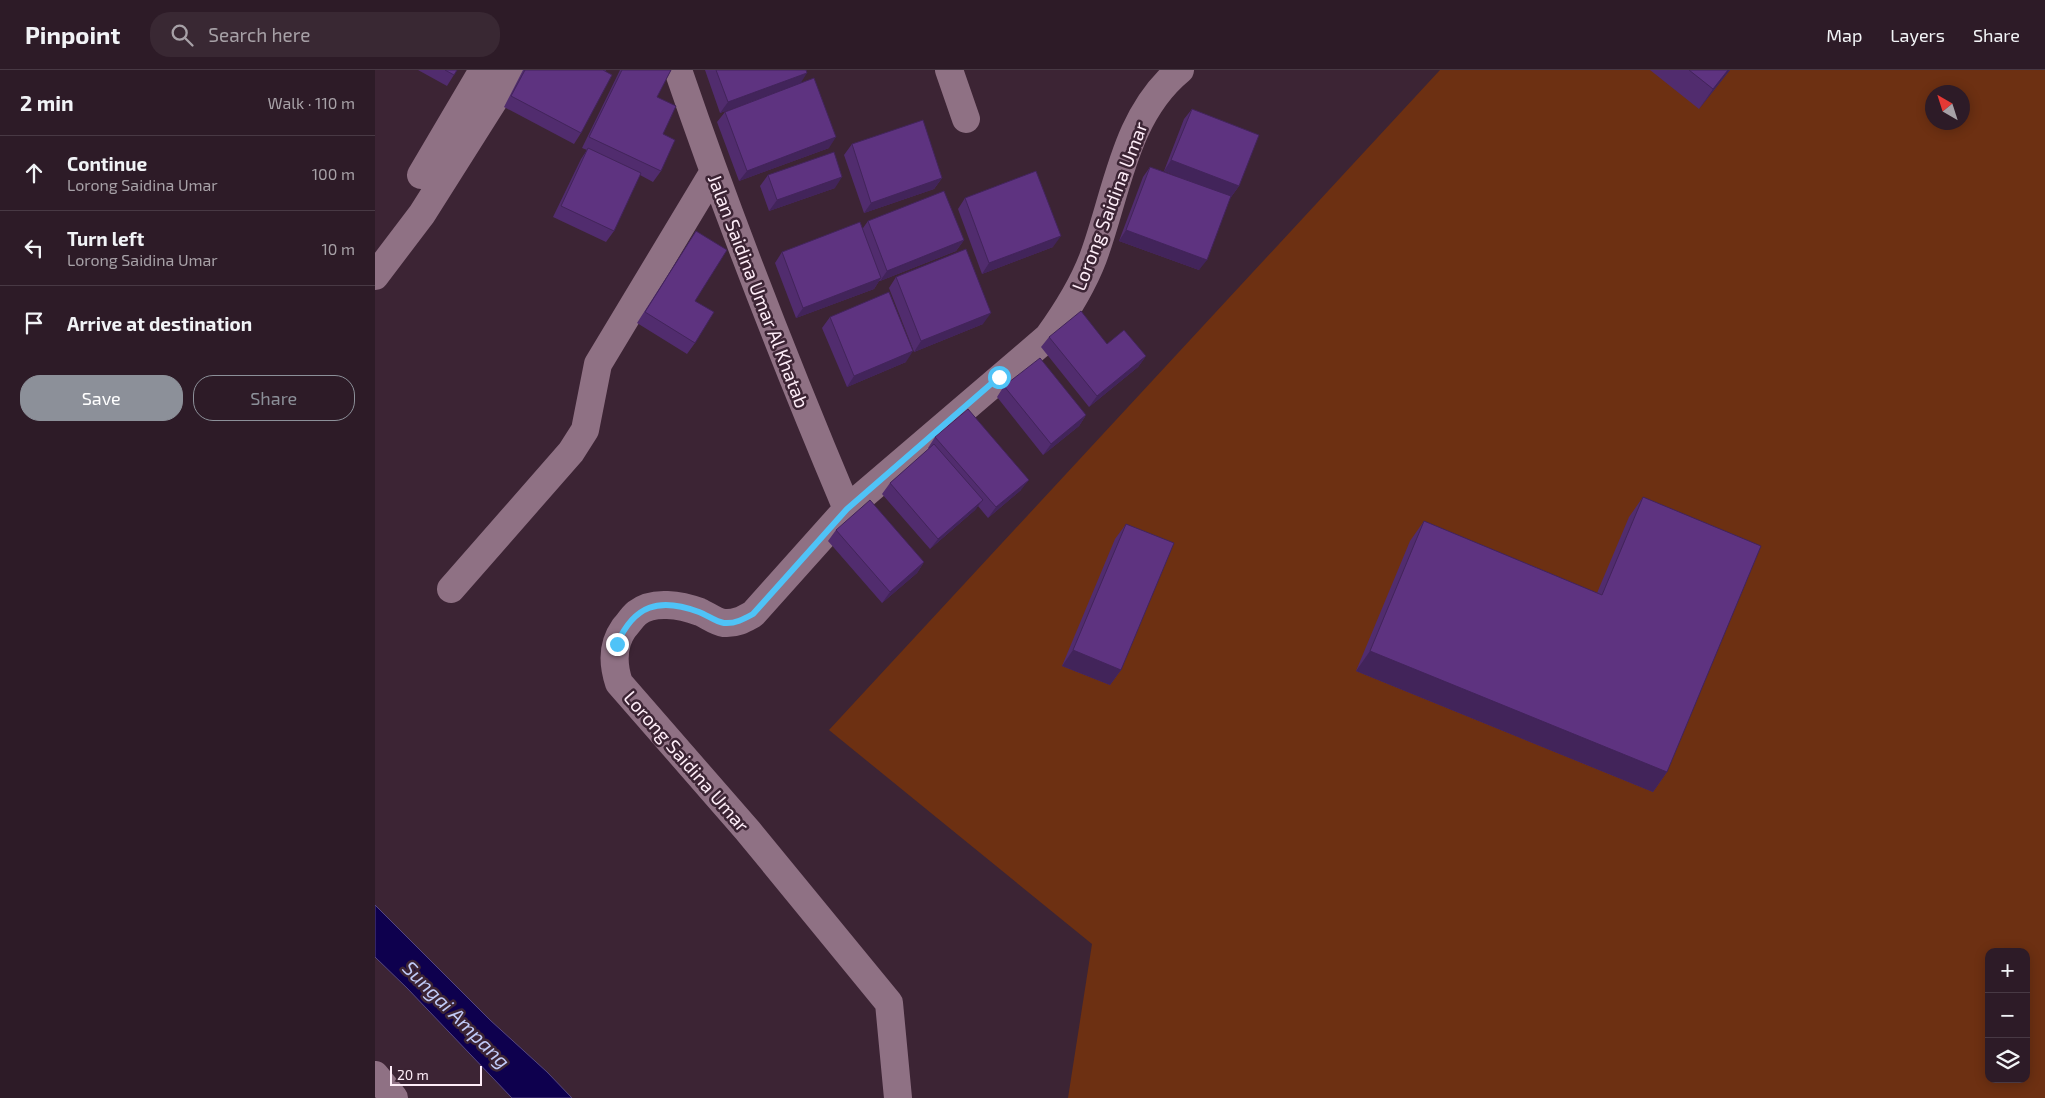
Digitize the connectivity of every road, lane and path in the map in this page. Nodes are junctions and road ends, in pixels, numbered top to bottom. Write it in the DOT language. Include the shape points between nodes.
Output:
graph roads {
  1 [pos="483,70"];
  2 [pos="513,70"];
  3 [pos="678,70"];
  4 [pos="949,70"];
  5 [pos="1180,70"];
  6 [pos="966,119"];
  7 [pos="713,173"];
  8 [pos="421,175"];
  9 [pos="375,276"];
  10 [pos="847,509"];
  11 [pos="451,589"];
  12 [pos="375,1075"];
  13 [pos="394,1098"];
  14 [pos="897,1098"];
  1 -- 8 [label="street"];
  2 -- 9 [label="street" via="422,214"];
  3 -- 7 [label="street, Jalan Saidina Umar Al Khatab"];
  4 -- 6 [label="street"];
  5 -- 10 [label="street, Lorong Saidina Umar" via="1169,79 1140,118 1093,258 1073,301 1048,337"];
  7 -- 10 [label="street, Jalan Saidina Umar Al Khatab" via="789,373"];
  7 -- 11 [label="street" via="598,364 585,430 571,452"];
  10 -- 14 [label="street, Lorong Saidina Umar" via="767,600 739,622 723,623 697,611 655,604 637,613 623,630 617,644 615,670 619,684 749,830 889,1003"];
  12 -- 13 [label="street"];
}
